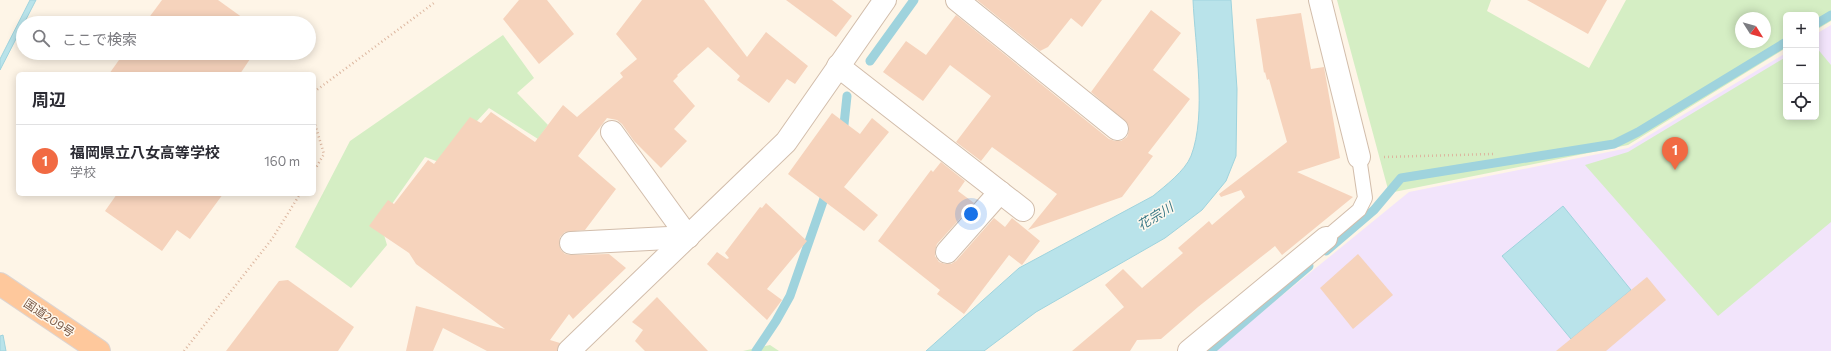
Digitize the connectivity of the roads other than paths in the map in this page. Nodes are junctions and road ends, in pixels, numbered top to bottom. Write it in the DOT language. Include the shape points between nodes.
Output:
graph roads {
  1 [pos="885,0"];
  2 [pos="957,0"];
  3 [pos="1320,0"];
  4 [pos="838,66"];
  5 [pos="1117,129"];
  6 [pos="612,132"];
  7 [pos="1359,157"];
  8 [pos="1000,192"];
  9 [pos="1023,210"];
  10 [pos="688,237"];
  11 [pos="1326,238"];
  12 [pos="571,243"];
  13 [pos="947,252"];
  14 [pos="0,284"];
  15 [pos="99,351"];
  16 [pos="569,351"];
  17 [pos="1188,351"];
  1 -- 4 [label="street"];
  2 -- 5 [label="street"];
  3 -- 7 [label="street"];
  4 -- 8 [label="street"];
  4 -- 10 [label="street" via="786,142"];
  6 -- 10 [label="street"];
  7 -- 11 [label="lane" via="1365,198 1359,210"];
  8 -- 9 [label="street"];
  8 -- 13 [label="street"];
  10 -- 12 [label="street"];
  10 -- 16 [label="street"];
  11 -- 17 [label="street"];
  14 -- 15 [label="highway, 国道209号"];
}
